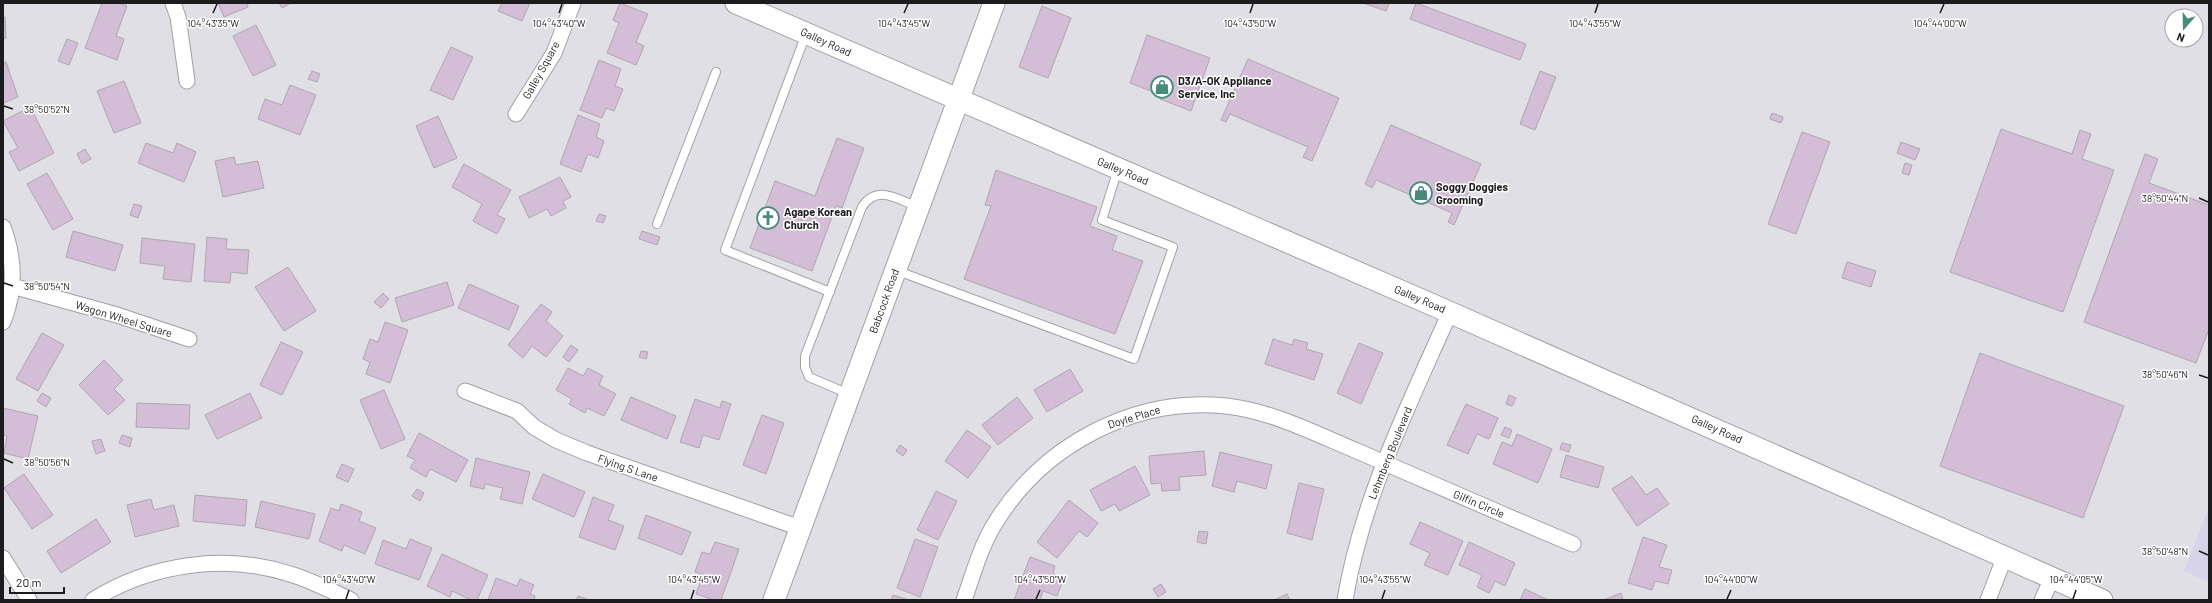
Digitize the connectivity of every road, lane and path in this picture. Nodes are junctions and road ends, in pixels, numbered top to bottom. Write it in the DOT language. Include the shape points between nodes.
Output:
graph roads {
  1 [pos="173,3"];
  2 [pos="573,3"];
  3 [pos="736,3"];
  4 [pos="994,3"];
  5 [pos="806,33"];
  6 [pos="716,72"];
  7 [pos="187,81"];
  8 [pos="958,100"];
  9 [pos="516,114"];
  10 [pos="1118,168"];
  11 [pos="918,207"];
  12 [pos="657,224"];
  13 [pos="3,227"];
  14 [pos="895,270"];
  15 [pos="12,286"];
  16 [pos="830,292"];
  17 [pos="1450,312"];
  18 [pos="3,322"];
  19 [pos="189,339"];
  20 [pos="464,391"];
  21 [pos="850,394"];
  22 [pos="1384,463"];
  23 [pos="800,528"];
  24 [pos="1573,544"];
  25 [pos="2006,556"];
  26 [pos="3,558"];
  27 [pos="2052,578"];
  28 [pos="29,600"];
  29 [pos="93,600"];
  30 [pos="351,600"];
  31 [pos="774,600"];
  32 [pos="964,600"];
  33 [pos="1345,600"];
  34 [pos="1988,600"];
  35 [pos="2042,600"];
  36 [pos="2102,600"];
  1 -- 7 [label="street" via="178,17"];
  2 -- 9 [label="street, Galley Square" via="554,53"];
  3 -- 5 [label="main road, Galley Road"];
  4 -- 8 [label="main road, Babcock Road"];
  5 -- 8 [label="main road, Galley Road"];
  5 -- 16 [label="lane" via="725,250"];
  6 -- 12 [label="lane"];
  8 -- 10 [label="main road, Galley Road"];
  8 -- 11 [label="main road, Babcock Road"];
  10 -- 14 [label="lane" via="1102,220 1172,246 1134,359"];
  10 -- 17 [label="main road, Galley Road"];
  11 -- 14 [label="main road, Babcock Road"];
  11 -- 16 [label="lane" via="881,194 874,194 866,200"];
  13 -- 15 [label="street" via="10,246"];
  14 -- 21 [label="main road, Babcock Road"];
  15 -- 18 [label="street"];
  15 -- 19 [label="street, Wagon Wheel Square" via="118,315"];
  16 -- 21 [label="lane" via="805,356 805,367 809,377"];
  17 -- 22 [label="street, Lehmberg Boulevard"];
  17 -- 25 [label="main road, Galley Road"];
  20 -- 23 [label="street, Flying S Lane" via="517,411 534,427 587,453"];
  21 -- 23 [label="main road, Babcock Road"];
  22 -- 24 [label="street, Gilfin Circle"];
  22 -- 32 [label="street, Doyle Place" via="1285,421 1227,406 1162,408 1128,417 1096,430 1065,449 1041,467 1016,493 993,526"];
  22 -- 33 [label="street, Lehmberg Boulevard" via="1361,530"];
  23 -- 31 [label="main road, Babcock Road"];
  25 -- 27 [label="main road, Galley Road"];
  25 -- 34 [label="street"];
  26 -- 28 [label="street"];
  27 -- 35 [label="street"];
  27 -- 36 [label="main road, Galley Road"];
  29 -- 30 [label="street" via="140,577 170,569 233,564 261,566 290,574"];
}
